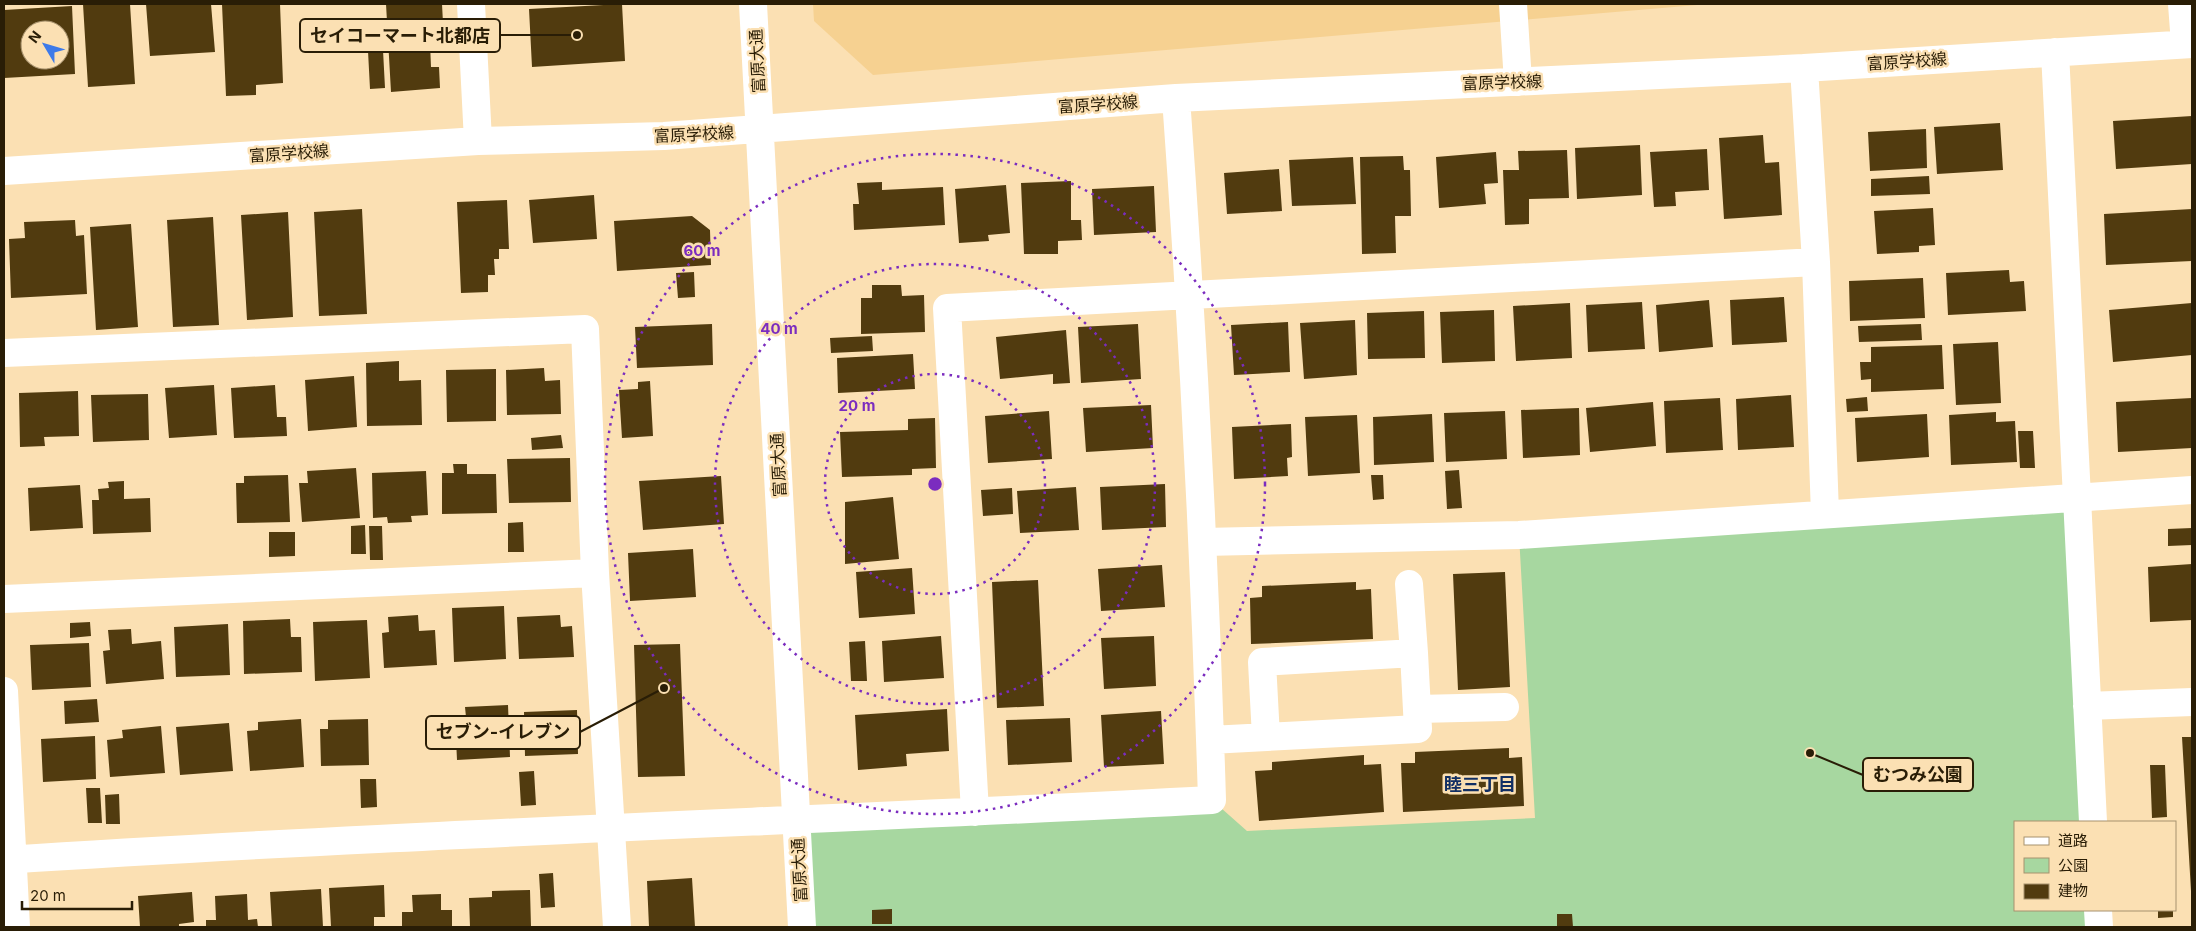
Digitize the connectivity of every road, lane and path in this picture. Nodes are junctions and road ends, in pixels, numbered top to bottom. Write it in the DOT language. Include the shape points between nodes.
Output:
graph roads {
  1 [pos="471,4"];
  2 [pos="753,4"];
  3 [pos="1513,4"];
  4 [pos="2182,4"];
  5 [pos="2188,44"];
  6 [pos="2054,52"];
  7 [pos="1804,68"];
  8 [pos="1518,82"];
  9 [pos="1176,98"];
  10 [pos="760,130"];
  11 [pos="478,141"];
  12 [pos="4,171"];
  13 [pos="1816,262"];
  14 [pos="1191,295"];
  15 [pos="4,353"];
  16 [pos="2192,490"];
  17 [pos="2075,499"];
  18 [pos="1826,514"];
  19 [pos="1203,542"];
  20 [pos="595,573"];
  21 [pos="1409,584"];
  22 [pos="4,599"];
  23 [pos="1414,653"];
  24 [pos="4,691"];
  25 [pos="2192,702"];
  26 [pos="2087,706"];
  27 [pos="1505,707"];
  28 [pos="1417,709"];
  29 [pos="1266,737"];
  30 [pos="1210,740"];
  31 [pos="975,812"];
  32 [pos="796,820"];
  33 [pos="2093,821"];
  34 [pos="611,826"];
  35 [pos="8,860"];
  36 [pos="2098,911"];
  37 [pos="16,927"];
  38 [pos="617,927"];
  39 [pos="802,927"];
  40 [pos="2099,927"];
  1 -- 11 [label="street"];
  2 -- 10 [label="street, 富原大通"];
  3 -- 8 [label="street"];
  4 -- 5 [label="street"];
  5 -- 6 [label="street, 富原学校線"];
  6 -- 7 [label="street, 富原学校線"];
  6 -- 17 [label="street"];
  7 -- 8 [label="street, 富原学校線"];
  7 -- 13 [label="street"];
  8 -- 9 [label="street, 富原学校線"];
  9 -- 10 [label="street, 富原学校線"];
  9 -- 14 [label="street"];
  10 -- 11 [label="street, 富原学校線"];
  10 -- 32 [label="street, 富原大通"];
  11 -- 12 [label="street, 富原学校線"];
  13 -- 14 [label="street"];
  13 -- 18 [label="street"];
  14 -- 19 [label="street"];
  14 -- 31 [label="street" via="947,308"];
  15 -- 20 [label="street" via="585,329"];
  16 -- 17 [label="street"];
  17 -- 18 [label="street"];
  17 -- 26 [label="street"];
  18 -- 19 [label="street" via="1519,535"];
  19 -- 30 [label="street"];
  20 -- 22 [label="street"];
  20 -- 34 [label="street"];
  21 -- 23 [label="street"];
  23 -- 28 [label="street"];
  23 -- 29 [label="street" via="1262,662"];
  24 -- 35 [label="street"];
  25 -- 26 [label="street"];
  26 -- 33 [label="street"];
  27 -- 28 [label="street"];
  28 -- 29 [label="street" via="1418,728"];
  29 -- 30 [label="street"];
  30 -- 31 [label="street" via="1212,800"];
  31 -- 32 [label="street"];
  32 -- 34 [label="street"];
  32 -- 39 [label="street, 富原大通"];
  34 -- 35 [label="street"];
  34 -- 38 [label="street"];
  35 -- 37 [label="street"];
  36 -- 40 [label="street"];
}
